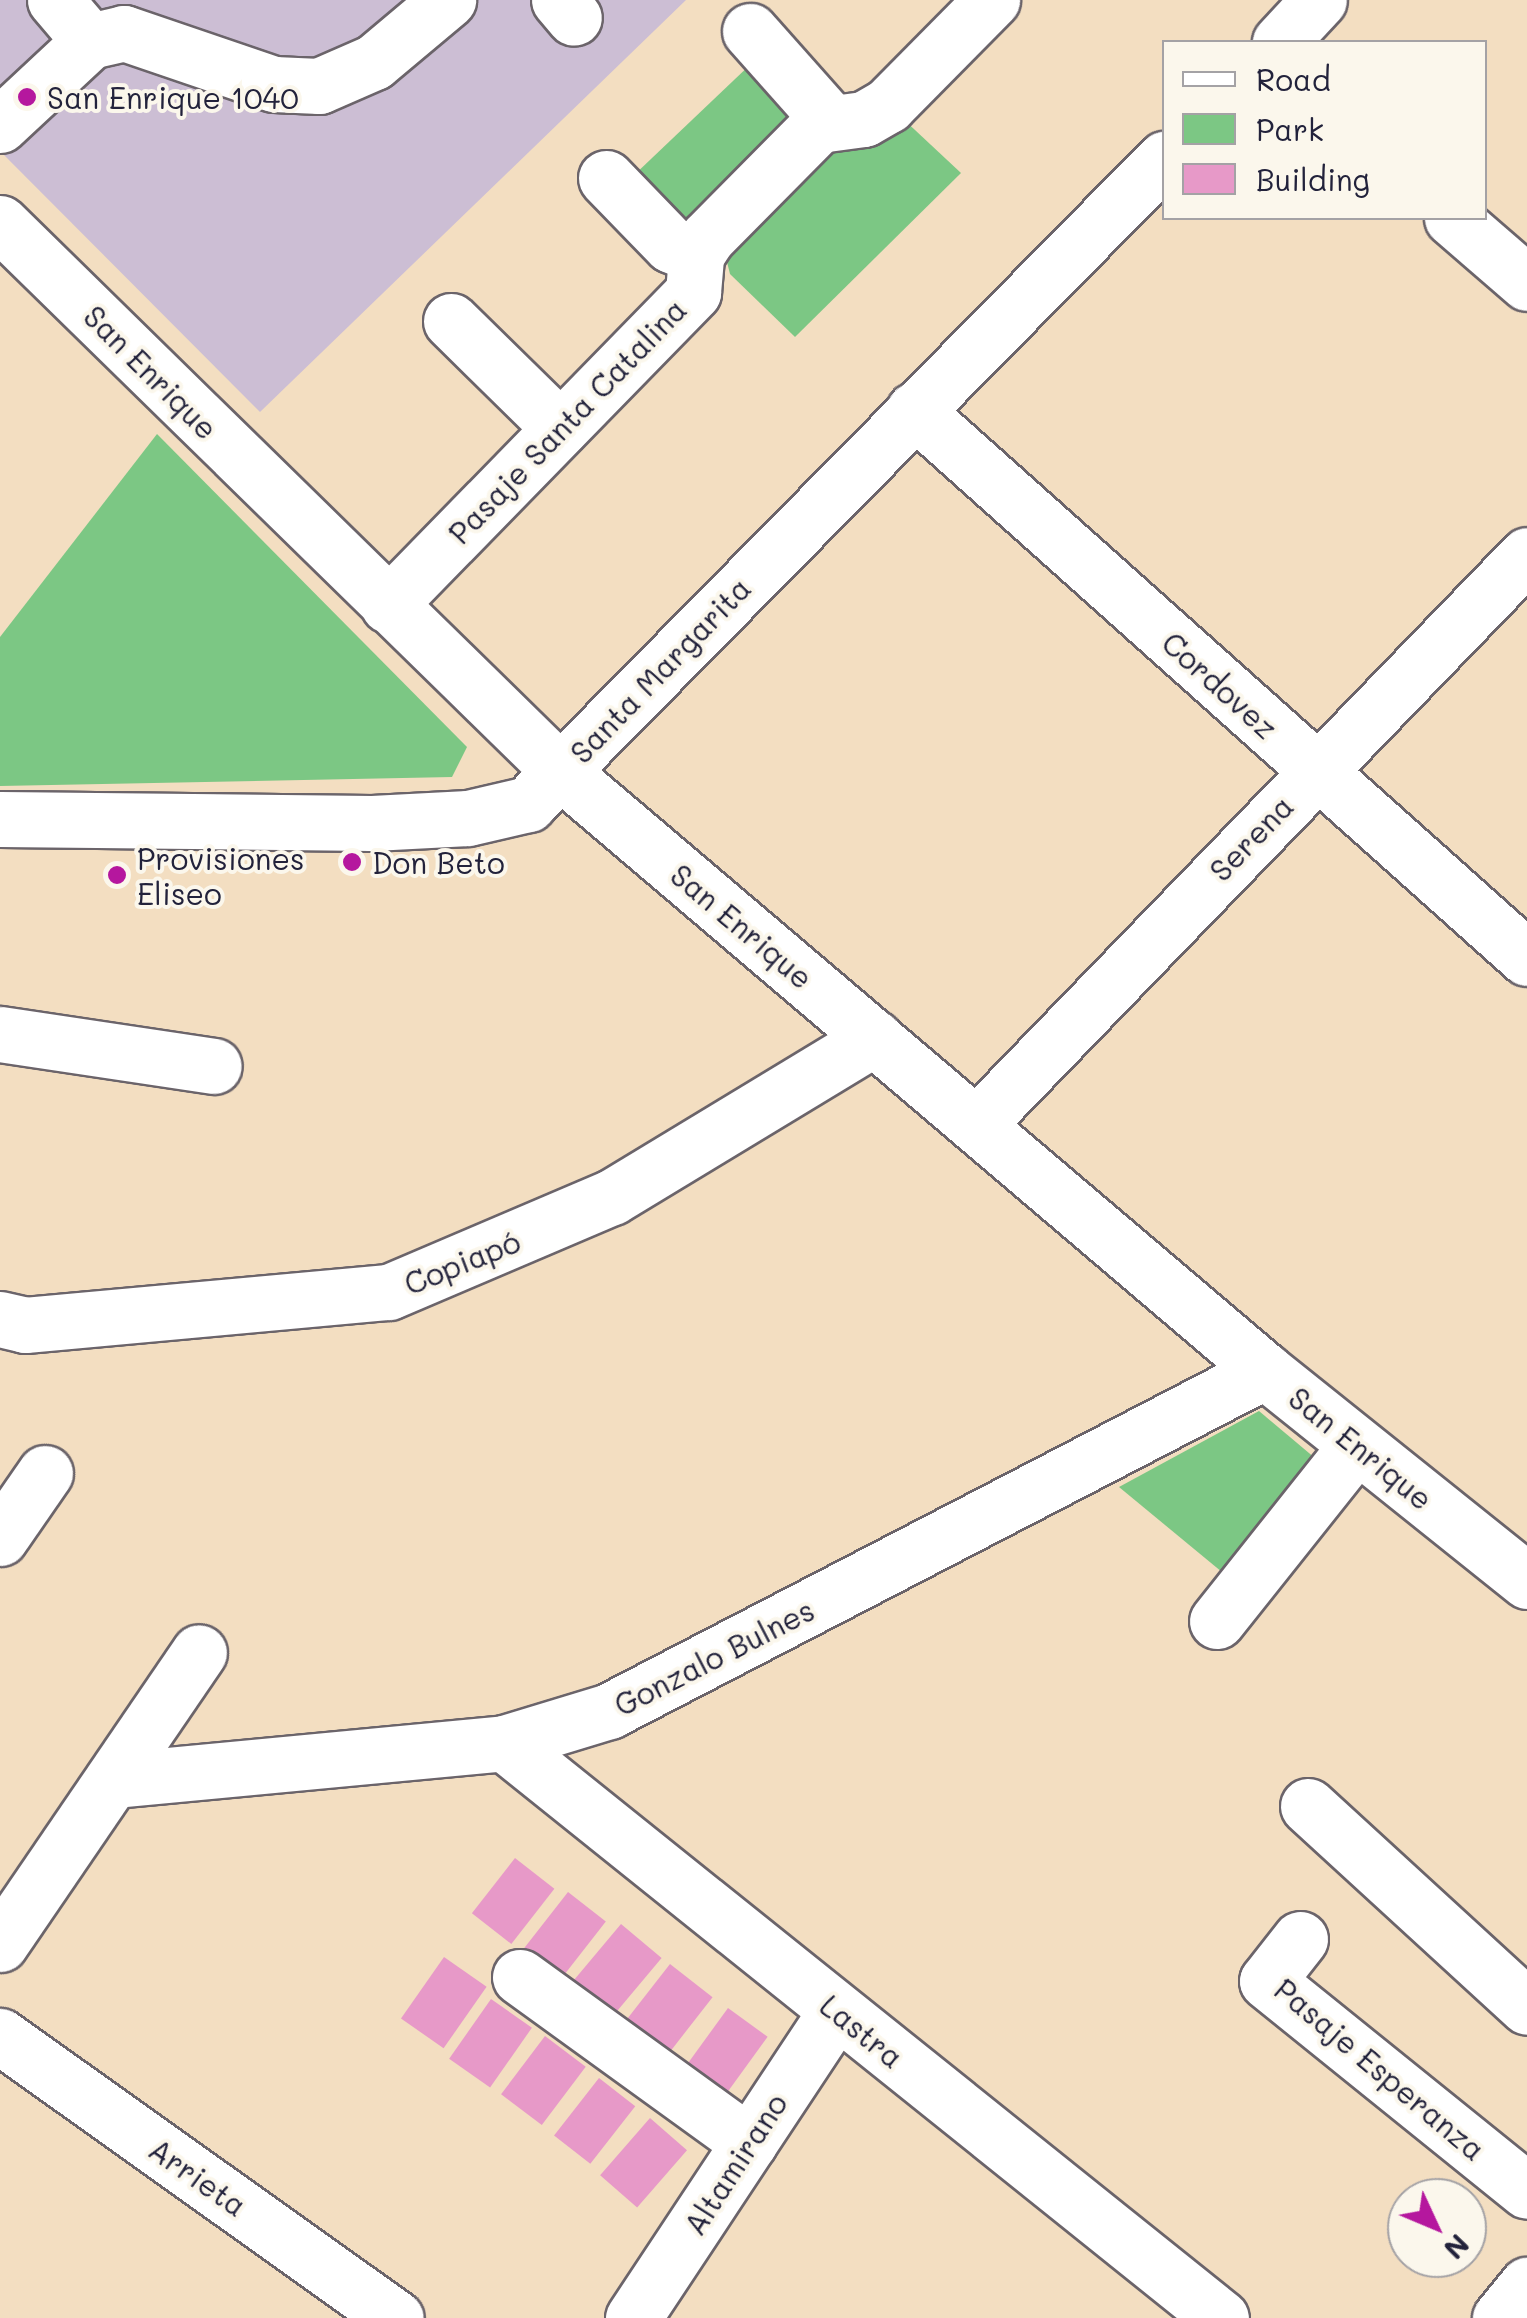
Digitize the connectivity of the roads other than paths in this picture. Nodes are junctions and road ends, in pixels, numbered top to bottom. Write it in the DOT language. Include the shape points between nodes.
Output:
graph roads {
  1 [pos="448,0"];
  2 [pos="992,0"];
  3 [pos="1319,0"];
  4 [pos="73,20"];
  5 [pos="750,32"];
  6 [pos="1282,40"];
  7 [pos="830,120"];
  8 [pos="0,125"];
  9 [pos="1162,161"];
  10 [pos="606,178"];
  11 [pos="1454,220"];
  12 [pos="0,223"];
  13 [pos="696,255"];
  14 [pos="1527,283"];
  15 [pos="450,321"];
  16 [pos="914,410"];
  17 [pos="560,428"];
  18 [pos="1527,555"];
  19 [pos="388,606"];
  20 [pos="1316,771"];
  21 [pos="562,772"];
  22 [pos="0,818"];
  23 [pos="1527,958"];
  24 [pos="0,1034"];
  25 [pos="874,1038"];
  26 [pos="214,1066"];
  27 [pos="977,1124"];
  28 [pos="0,1319"];
  29 [pos="1265,1371"];
  30 [pos="1356,1446"];
  31 [pos="45,1473"];
  32 [pos="0,1538"];
  33 [pos="1527,1581"];
  34 [pos="1217,1622"];
  35 [pos="198,1652"];
  36 [pos="504,1743"];
  37 [pos="114,1780"];
  38 [pos="1308,1806"];
  39 [pos="1300,1938"];
  40 [pos="0,1944"];
  41 [pos="520,1977"];
  42 [pos="1527,2007"];
  43 [pos="836,2011"];
  44 [pos="0,2036"];
  45 [pos="749,2143"];
  46 [pos="1527,2191"];
  47 [pos="1527,2286"];
  48 [pos="396,2318"];
  49 [pos="634,2318"];
  50 [pos="1221,2318"];
  51 [pos="1500,2318"];
  1 -- 4 [label="street" via="374,62 319,86 274,84"];
  2 -- 7 [label="street" via="888,104 864,119"];
  3 -- 6 [label="street"];
  4 -- 8 [label="street"];
  5 -- 7 [label="street"];
  7 -- 13 [label="street"];
  9 -- 16 [label="street, Santa Margarita"];
  10 -- 13 [label="street" via="671,245"];
  11 -- 14 [label="street"];
  12 -- 19 [label="street, San Enrique"];
  13 -- 17 [label="street, Pasaje Santa Catalina" via="693,292"];
  15 -- 17 [label="street"];
  16 -- 20 [label="street, Cordovez"];
  16 -- 21 [label="street, Santa Margarita"];
  17 -- 19 [label="street, Pasaje Santa Catalina"];
  18 -- 20 [label="street, Serena"];
  19 -- 21 [label="street, San Enrique"];
  20 -- 23 [label="street, Cordovez"];
  20 -- 27 [label="street, Serena"];
  21 -- 22 [label="street, Santa Margarita" via="528,804 468,818"];
  21 -- 25 [label="street, San Enrique"];
  24 -- 26 [label="street"];
  25 -- 27 [label="street, San Enrique"];
  25 -- 28 [label="street, Copiapó" via="612,1197 389,1292 25,1325"];
  27 -- 29 [label="street, San Enrique"];
  29 -- 30 [label="street, San Enrique"];
  29 -- 36 [label="street, Gonzalo Bulnes" via="609,1710"];
  30 -- 33 [label="street, San Enrique"];
  30 -- 34 [label="street"];
  31 -- 32 [label="street"];
  35 -- 37 [label="street"];
  36 -- 37 [label="street, Gonzalo Bulnes"];
  36 -- 43 [label="street, Lastra"];
  37 -- 40 [label="street"];
  38 -- 42 [label="street"];
  39 -- 46 [label="street, Pasaje Esperanza" via="1267,1981"];
  41 -- 45 [label="street"];
  43 -- 45 [label="street, Altamirano"];
  43 -- 50 [label="street, Lastra"];
  44 -- 48 [label="street, Arrieta"];
  45 -- 49 [label="street, Altamirano"];
  47 -- 51 [label="street"];
}
